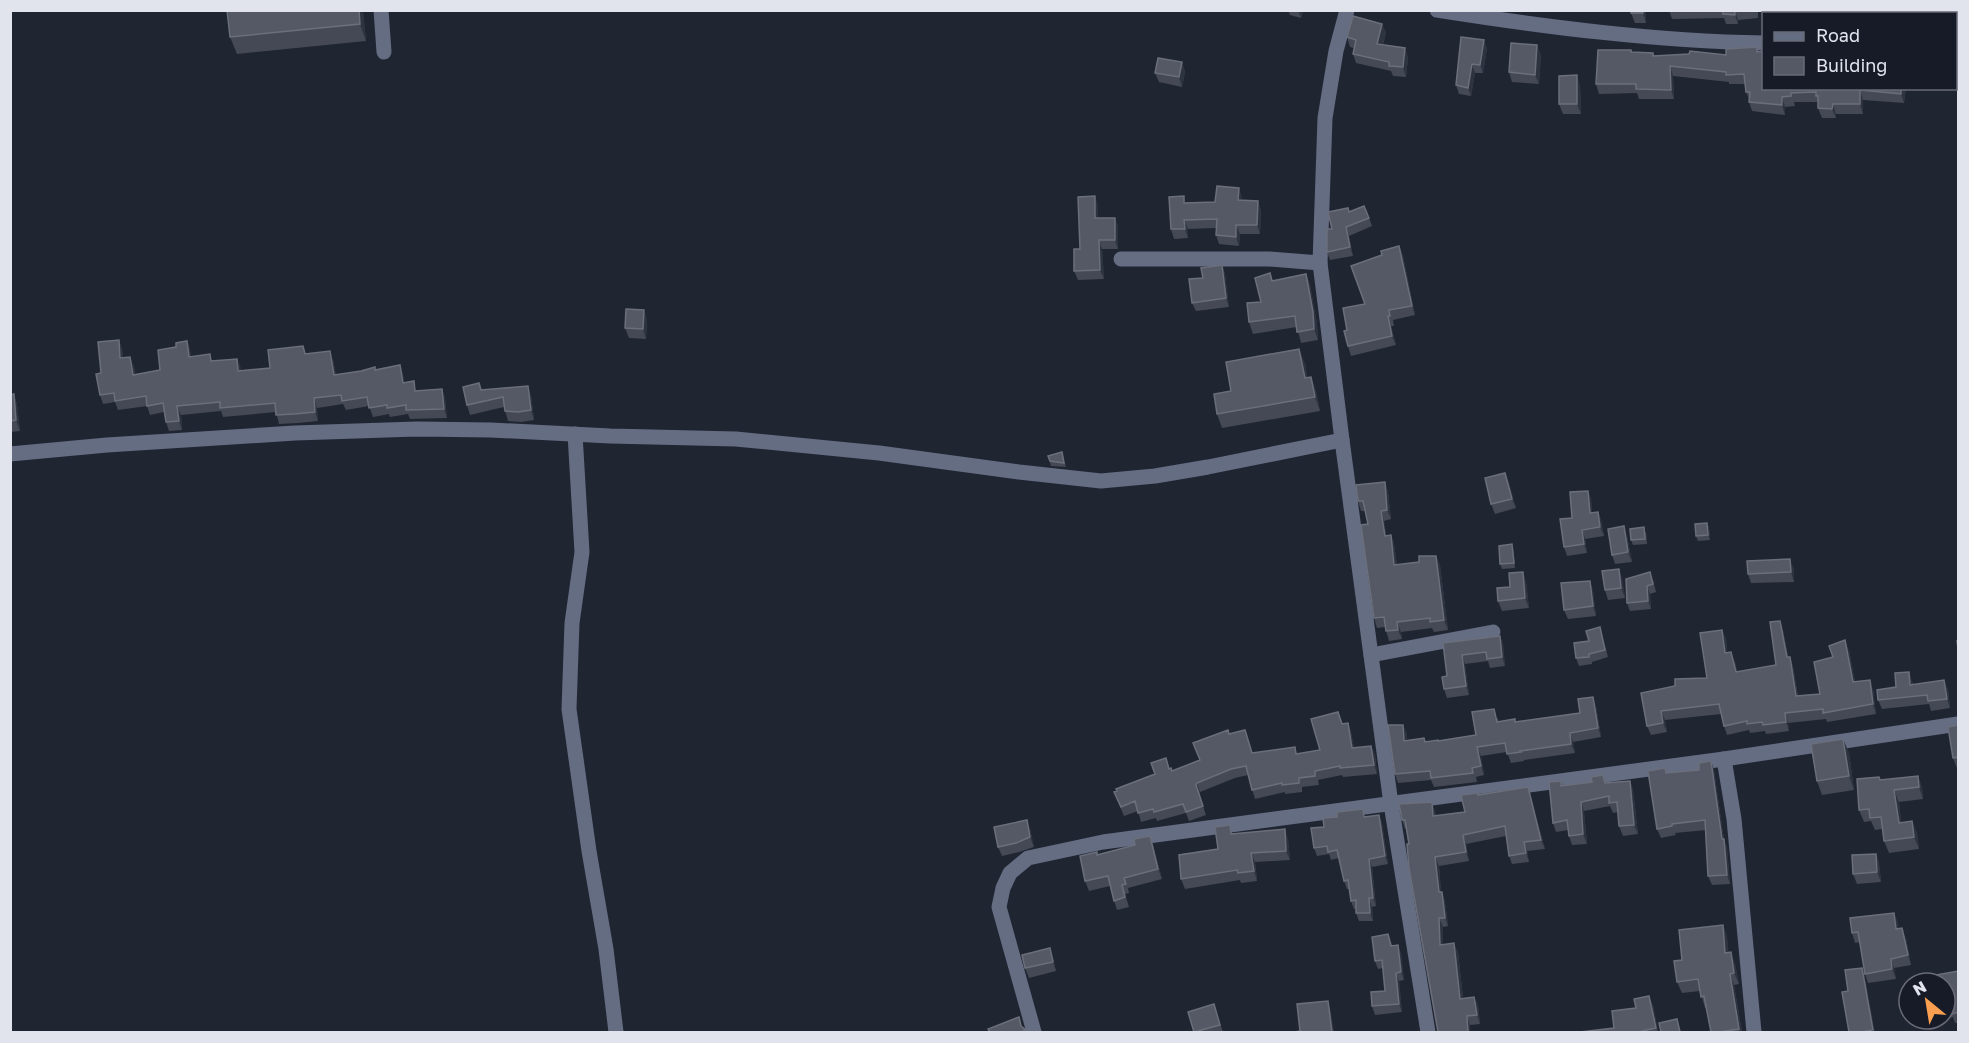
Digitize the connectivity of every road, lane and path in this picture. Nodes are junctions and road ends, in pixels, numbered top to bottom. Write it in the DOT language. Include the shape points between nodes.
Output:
graph roads {
  1 [pos="381,10"];
  2 [pos="1347,10"];
  3 [pos="1437,10"];
  4 [pos="1762,43"];
  5 [pos="384,52"];
  6 [pos="1121,259"];
  7 [pos="1320,263"];
  8 [pos="575,434"];
  9 [pos="1342,440"];
  10 [pos="10,454"];
  11 [pos="1493,632"];
  12 [pos="1371,655"];
  13 [pos="1959,724"];
  14 [pos="1724,759"];
  15 [pos="1391,804"];
  16 [pos="616,1032"];
  17 [pos="1034,1032"];
  18 [pos="1428,1032"];
  19 [pos="1754,1032"];
  1 -- 5 [label="street"];
  2 -- 7 [label="street" via="1325,118"];
  3 -- 4 [label="street" via="1582,32"];
  6 -- 7 [label="street" via="1269,258"];
  7 -- 9 [label="street"];
  8 -- 9 [label="street" via="736,439 1101,481 1208,467"];
  8 -- 10 [label="street" via="328,431"];
  8 -- 16 [label="street" via="582,552 572,623 569,709"];
  9 -- 12 [label="street"];
  11 -- 12 [label="street"];
  12 -- 15 [label="street"];
  13 -- 14 [label="street"];
  14 -- 15 [label="street"];
  14 -- 19 [label="street" via="1734,819"];
  15 -- 17 [label="street" via="1103,842 1028,858 1010,873 999,908"];
  15 -- 18 [label="street"];
}
